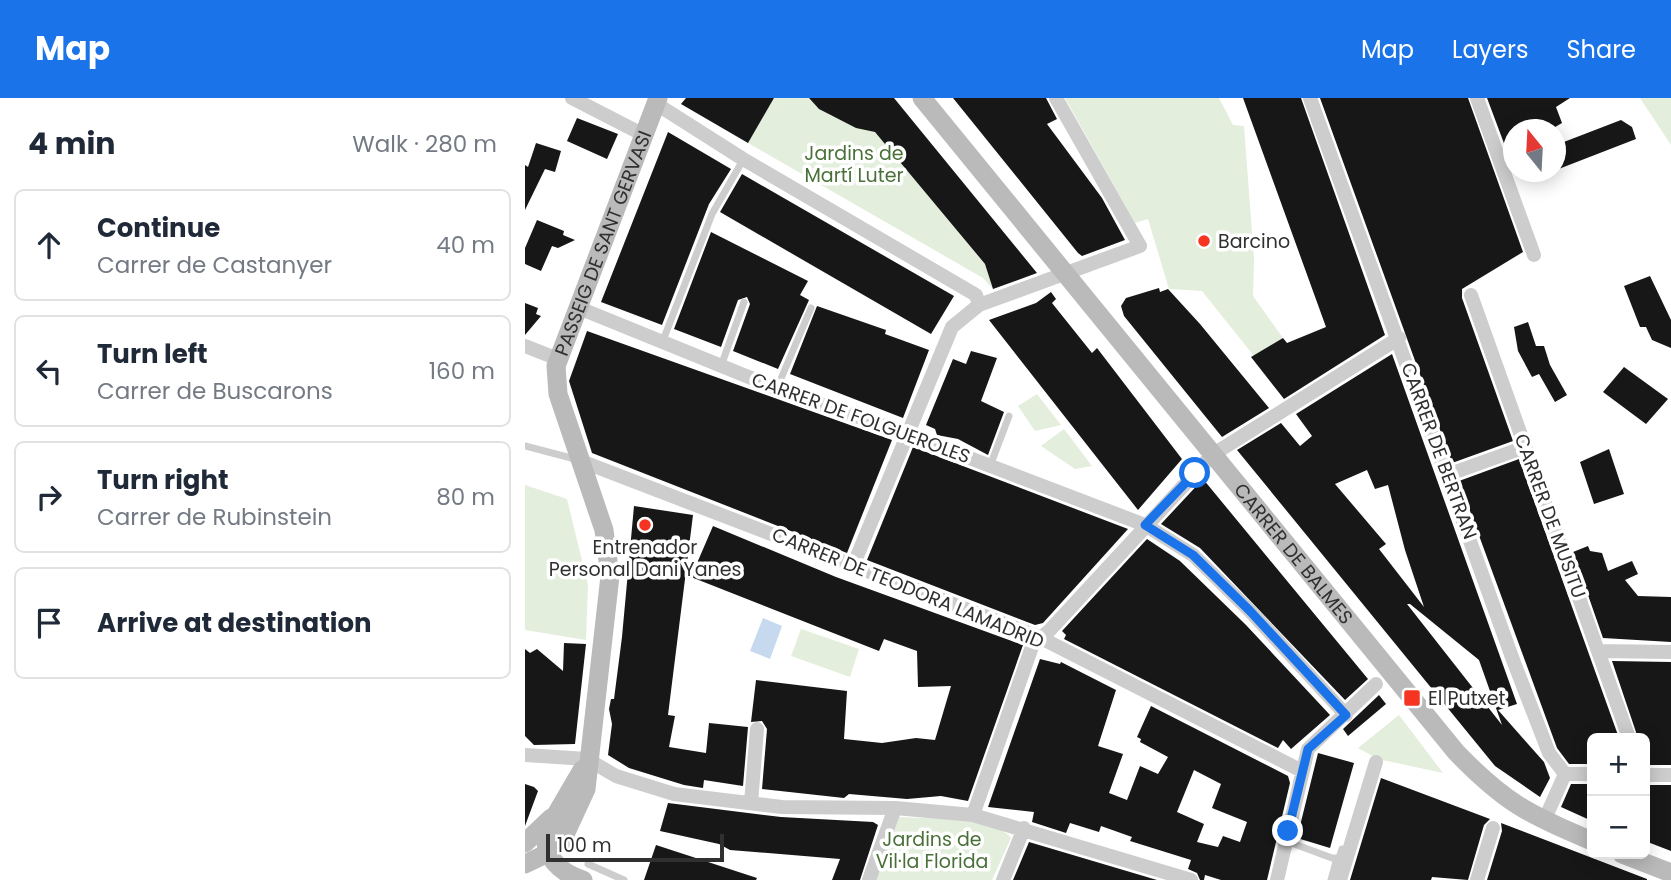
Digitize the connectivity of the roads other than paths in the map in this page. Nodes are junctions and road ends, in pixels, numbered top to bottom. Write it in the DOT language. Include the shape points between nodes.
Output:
graph roads {
  1 [pos="572,98"];
  2 [pos="922,98"];
  3 [pos="1056,98"];
  4 [pos="1310,98"];
  5 [pos="1477,98"];
  6 [pos="657,100"];
  7 [pos="642,134"];
  8 [pos="743,159"];
  9 [pos="1534,255"];
  10 [pos="1067,272"];
  11 [pos="1471,295"];
  12 [pos="744,302"];
  13 [pos="979,305"];
  14 [pos="579,308"];
  15 [pos="811,308"];
  16 [pos="1399,338"];
  17 [pos="662,343"];
  18 [pos="525,346"];
  19 [pos="558,359"];
  20 [pos="721,366"];
  21 [pos="777,388"];
  22 [pos="1009,416"];
  23 [pos="906,435"];
  24 [pos="525,446"];
  25 [pos="1525,447"];
  26 [pos="1212,455"];
  27 [pos="581,461"];
  28 [pos="990,466"];
  29 [pos="1447,475"];
  30 [pos="1145,525"];
  31 [pos="853,566"];
  32 [pos="1039,637"];
  33 [pos="1598,651"];
  34 [pos="1671,652"];
  35 [pos="1376,684"];
  36 [pos="1346,715"];
  37 [pos="757,729"];
  38 [pos="1627,733"];
  39 [pos="526,755"];
  40 [pos="587,759"];
  41 [pos="1376,762"];
  42 [pos="1302,771"];
  43 [pos="1565,774"];
  44 [pos="1587,774"];
  45 [pos="1650,775"];
  46 [pos="1671,775"];
  47 [pos="751,803"];
  48 [pos="563,804"];
  49 [pos="895,808"];
  50 [pos="973,815"];
  51 [pos="1544,821"];
  52 [pos="1024,828"];
  53 [pos="1493,828"];
  54 [pos="1587,839"];
  55 [pos="1286,841"];
  56 [pos="525,843"];
  57 [pos="1342,849"];
  58 [pos="548,853"];
  59 [pos="1337,858"];
  60 [pos="1635,859"];
  61 [pos="525,864"];
  62 [pos="585,872"];
  63 [pos="1671,873"];
  64 [pos="624,880"];
  65 [pos="869,880"];
  66 [pos="1003,880"];
  67 [pos="1191,880"];
  68 [pos="1277,880"];
  69 [pos="1331,880"];
  70 [pos="1340,880"];
  71 [pos="1477,880"];
  1 -- 7 [label="street"];
  2 -- 10 [label="main road, CARRER DE BALMES"];
  3 -- 10 [label="street" via="1140,246"];
  4 -- 16 [label="street, CARRER DE BERTRAN"];
  5 -- 9 [label="street"];
  6 -- 7 [label="main road, PASSEIG DE SANT GERVASI"];
  6 -- 8 [label="street"];
  7 -- 14 [label="main road, PASSEIG DE SANT GERVASI"];
  8 -- 13 [label="street" via="976,295"];
  8 -- 17 [label="lane" via="712,214"];
  10 -- 13 [label="street"];
  10 -- 26 [label="main road, CARRER DE BALMES"];
  11 -- 25 [label="street, CARRER DE MUSITU"];
  12 -- 20 [label="lane"];
  13 -- 23 [label="street" via="947,334"];
  14 -- 17 [label="street, CARRER DE FOLGUEROLES"];
  14 -- 19 [label="main road, PASSEIG DE SANT GERVASI"];
  15 -- 21 [label="lane"];
  16 -- 26 [label="street"];
  16 -- 29 [label="street, CARRER DE BERTRAN"];
  17 -- 20 [label="street, CARRER DE FOLGUEROLES"];
  18 -- 19 [label="street"];
  19 -- 27 [label="main road, PASSEIG DE SANT GERVASI" via="558,394"];
  20 -- 21 [label="street, CARRER DE FOLGUEROLES"];
  21 -- 23 [label="street, CARRER DE FOLGUEROLES"];
  22 -- 28 [label="lane"];
  23 -- 28 [label="street, CARRER DE FOLGUEROLES"];
  23 -- 31 [label="street"];
  24 -- 27 [label="lane"];
  25 -- 29 [label="street"];
  25 -- 33 [label="street, CARRER DE MUSITU"];
  26 -- 30 [label="street"];
  26 -- 51 [label="main road, CARRER DE BALMES" via="1456,752 1505,799"];
  27 -- 31 [label="street, CARRER DE TEODORA LAMADRID"];
  27 -- 40 [label="main road, PASSEIG DE SANT GERVASI" via="604,530 610,576"];
  28 -- 30 [label="street, CARRER DE FOLGUEROLES"];
  29 -- 43 [label="street, CARRER DE BERTRAN" via="1549,753"];
  30 -- 32 [label="street"];
  30 -- 36 [label="street, CARRER DE FOLGUEROLES" via="1193,555"];
  31 -- 32 [label="street, CARRER DE TEODORA LAMADRID"];
  32 -- 42 [label="street, CARRER DE TEODORA LAMADRID"];
  32 -- 50 [label="street" via="1033,643"];
  33 -- 34 [label="street"];
  33 -- 38 [label="street, CARRER DE MUSITU"];
  35 -- 36 [label="street"];
  36 -- 42 [label="street" via="1309,747"];
  37 -- 47 [label="street"];
  39 -- 40 [label="street"];
  40 -- 47 [label="street" via="616,776 674,794"];
  40 -- 48 [label="main road"];
  40 -- 58 [label="main road, PASSEIG DE SANT GERVASI" via="580,806 566,835"];
  41 -- 70 [label="street"];
  42 -- 55 [label="street"];
  43 -- 44 [label="street"];
  43 -- 51 [label="street"];
  45 -- 46 [label="street"];
  47 -- 49 [label="street"];
  48 -- 56 [label="main road"];
  48 -- 58 [label="main road" via="547,830"];
  49 -- 50 [label="street"];
  49 -- 65 [label="street"];
  50 -- 52 [label="street"];
  51 -- 54 [label="main road, CARRER DE BALMES"];
  52 -- 66 [label="street"];
  52 -- 67 [label="street"];
  53 -- 71 [label="street"];
  55 -- 59 [label="lane"];
  55 -- 68 [label="street"];
  57 -- 59 [label="lane"];
  58 -- 61 [label="main road"];
  58 -- 62 [label="main road" via="566,873"];
  59 -- 69 [label="lane"];
  60 -- 63 [label="main road"];
  62 -- 64 [label="lane"];
}
